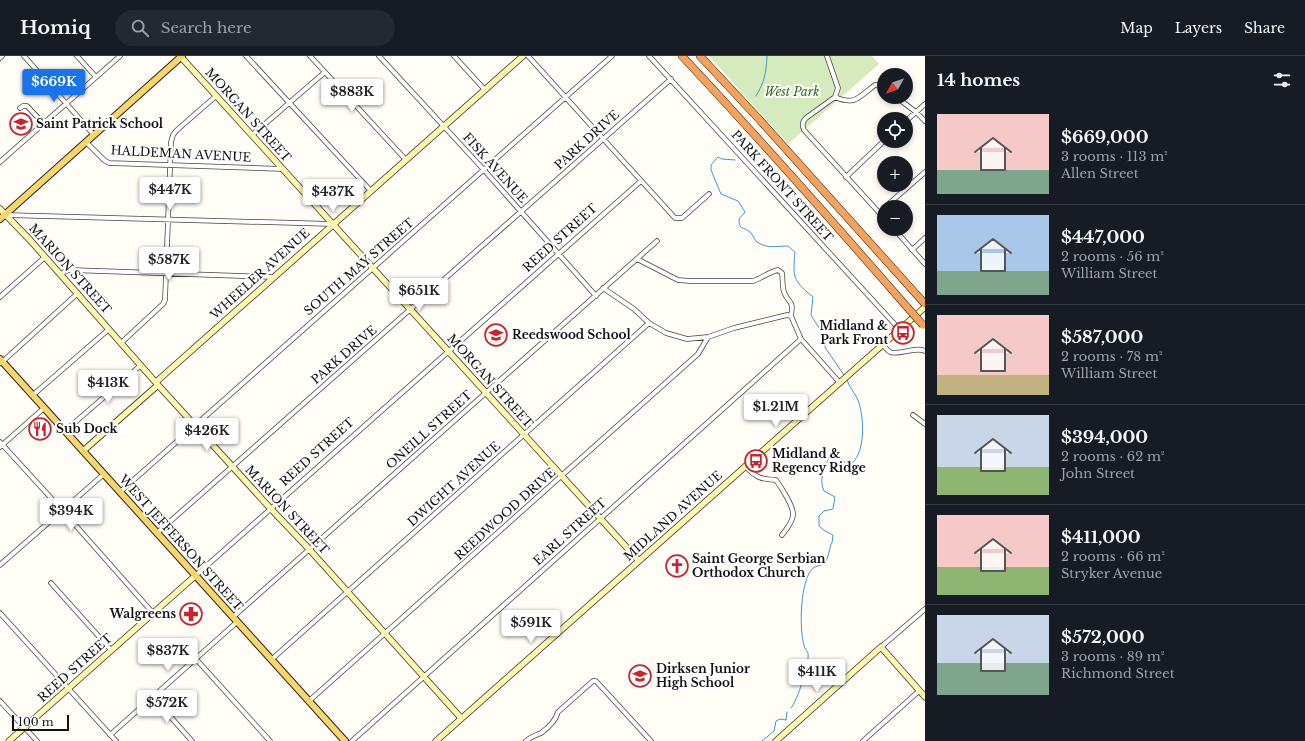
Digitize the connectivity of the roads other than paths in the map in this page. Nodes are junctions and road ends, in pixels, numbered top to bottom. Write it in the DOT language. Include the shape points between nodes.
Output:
graph roads {
  1 [pos="2,56"];
  2 [pos="24,56"];
  3 [pos="77,56"];
  4 [pos="120,56"];
  5 [pos="181,56"];
  6 [pos="246,56"];
  7 [pos="310,56"];
  8 [pos="379,56"];
  9 [pos="454,56"];
  10 [pos="523,56"];
  11 [pos="528,56"];
  12 [pos="612,56"];
  13 [pos="649,56"];
  14 [pos="682,56"];
  15 [pos="700,56"];
  16 [pos="827,56"];
  17 [pos="0,58"];
  18 [pos="324,72"];
  19 [pos="96,77"];
  20 [pos="670,79"];
  21 [pos="877,85"];
  22 [pos="485,90"];
  23 [pos="216,96"];
  24 [pos="836,97"];
  25 [pos="565,98"];
  26 [pos="66,104"];
  27 [pos="288,104"];
  28 [pos="905,104"];
  29 [pos="925,104"];
  30 [pos="20,108"];
  31 [pos="916,112"];
  32 [pos="913,115"];
  33 [pos="925,121"];
  34 [pos="44,124"];
  35 [pos="444,126"];
  36 [pos="94,135"];
  37 [pos="252,135"];
  38 [pos="602,140"];
  39 [pos="86,142"];
  40 [pos="877,147"];
  41 [pos="406,160"];
  42 [pos="0,162"];
  43 [pos="170,165"];
  44 [pos="282,169"];
  45 [pos="484,170"];
  46 [pos="925,172"];
  47 [pos="846,176"];
  48 [pos="641,181"];
  49 [pos="370,191"];
  50 [pos="709,194"];
  51 [pos="892,200"];
  52 [pos="0,209"];
  53 [pos="877,210"];
  54 [pos="521,212"];
  55 [pos="5,215"];
  56 [pos="0,219"];
  57 [pos="169,219"];
  58 [pos="333,224"];
  59 [pos="900,236"];
  60 [pos="925,238"];
  61 [pos="657,241"];
  62 [pos="912,250"];
  63 [pos="558,254"];
  64 [pos="45,258"];
  65 [pos="637,258"];
  66 [pos="925,264"];
  67 [pos="373,268"];
  68 [pos="167,272"];
  69 [pos="61,275"];
  70 [pos="273,278"];
  71 [pos="603,288"];
  72 [pos="78,294"];
  73 [pos="596,296"];
  74 [pos="0,297"];
  75 [pos="925,304"];
  76 [pos="925,307"];
  77 [pos="410,310"];
  78 [pos="791,316"];
  79 [pos="649,323"];
  80 [pos="924,326"];
  81 [pos="108,329"];
  82 [pos="900,330"];
  83 [pos="708,337"];
  84 [pos="801,339"];
  85 [pos="121,343"];
  86 [pos="883,345"];
  87 [pos="448,351"];
  88 [pos="925,351"];
  89 [pos="1,361"];
  90 [pos="141,365"];
  91 [pos="840,383"];
  92 [pos="157,384"];
  93 [pos="486,393"];
  94 [pos="32,395"];
  95 [pos="44,408"];
  96 [pos="913,415"];
  97 [pos="925,424"];
  98 [pos="195,426"];
  99 [pos="65,431"];
  100 [pos="524,435"];
  101 [pos="1,444"];
  102 [pos="83,451"];
  103 [pos="745,466"];
  104 [pos="233,468"];
  105 [pos="104,474"];
  106 [pos="562,477"];
  107 [pos="120,492"];
  108 [pos="271,509"];
  109 [pos="62,510"];
  110 [pos="600,518"];
  111 [pos="157,533"];
  112 [pos="782,535"];
  113 [pos="309,550"];
  114 [pos="639,561"];
  115 [pos="0,565"];
  116 [pos="195,576"];
  117 [pos="51,582"];
  118 [pos="348,592"];
  119 [pos="925,609"];
  120 [pos="0,613"];
  121 [pos="154,613"];
  122 [pos="235,620"];
  123 [pos="386,634"];
  124 [pos="881,648"];
  125 [pos="111,650"];
  126 [pos="196,659"];
  127 [pos="271,660"];
  128 [pos="424,677"];
  129 [pos="69,688"];
  130 [pos="919,691"];
  131 [pos="153,697"];
  132 [pos="925,697"];
  133 [pos="0,701"];
  134 [pos="309,702"];
  135 [pos="461,718"];
  136 [pos="24,727"];
  137 [pos="110,735"];
  138 [pos="9,741"];
  139 [pos="36,741"];
  140 [pos="116,741"];
  141 [pos="192,741"];
  142 [pos="270,741"];
  143 [pos="345,741"];
  144 [pos="352,741"];
  145 [pos="436,741"];
  146 [pos="526,741"];
  147 [pos="651,741"];
  148 [pos="776,741"];
  149 [pos="863,741"];
  1 -- 17 [label="street"];
  2 -- 26 [label="street"];
  3 -- 19 [label="street"];
  4 -- 19 [label="street"];
  5 -- 23 [label="street, MORGAN STREET"];
  5 -- 36 [label="main road"];
  6 -- 27 [label="street"];
  7 -- 18 [label="street"];
  8 -- 35 [label="street, FISK AVENUE"];
  9 -- 22 [label="street"];
  10 -- 22 [label="street, WHEELER AVENUE"];
  11 -- 25 [label="street"];
  12 -- 25 [label="street, SOUTH MAY STREET"];
  13 -- 20 [label="street, PARK FRONT STREET"];
  14 -- 80 [label="highway, bridge"];
  15 -- 75 [label="highway"];
  16 -- 24 [label="street" via="838,88"];
  18 -- 27 [label="street"];
  18 -- 41 [label="street"];
  19 -- 26 [label="street"];
  20 -- 38 [label="street, PARK DRIVE"];
  20 -- 82 [label="street, PARK FRONT STREET"];
  21 -- 24 [label="street" via="852,102"];
  22 -- 35 [label="street, WHEELER AVENUE"];
  23 -- 37 [label="street, MORGAN STREET"];
  23 -- 43 [label="street" via="173,135"];
  24 -- 47 [label="street" via="806,118 802,124 804,130"];
  25 -- 38 [label="street"];
  25 -- 45 [label="street, SOUTH MAY STREET"];
  26 -- 34 [label="street"];
  26 -- 36 [label="street"];
  27 -- 37 [label="street"];
  27 -- 49 [label="street"];
  28 -- 31 [label="street"];
  29 -- 31 [label="street"];
  30 -- 34 [label="street" via="27,106"];
  31 -- 32 [label="street"];
  31 -- 33 [label="street"];
  34 -- 42 [label="street"];
  35 -- 41 [label="street, WHEELER AVENUE"];
  35 -- 45 [label="street, FISK AVENUE"];
  36 -- 39 [label="main road"];
  37 -- 44 [label="street, MORGAN STREET"];
  38 -- 48 [label="street"];
  38 -- 54 [label="street, PARK DRIVE"];
  39 -- 43 [label="street, HALDEMAN AVENUE" via="109,162"];
  39 -- 55 [label="main road"];
  40 -- 47 [label="street"];
  41 -- 49 [label="street, WHEELER AVENUE"];
  43 -- 44 [label="street, HALDEMAN AVENUE"];
  43 -- 57 [label="street"];
  44 -- 58 [label="street, MORGAN STREET"];
  45 -- 54 [label="street, FISK AVENUE"];
  45 -- 67 [label="street, SOUTH MAY STREET"];
  46 -- 51 [label="street"];
  47 -- 53 [label="street"];
  48 -- 50 [label="street" via="672,216 678,219"];
  48 -- 63 [label="street, REED STREET"];
  49 -- 58 [label="street, WHEELER AVENUE"];
  52 -- 55 [label="street, MARION STREET"];
  54 -- 63 [label="street, FISK AVENUE"];
  54 -- 77 [label="street, PARK DRIVE"];
  55 -- 56 [label="main road"];
  55 -- 57 [label="street"];
  55 -- 64 [label="street, MARION STREET"];
  57 -- 58 [label="street"];
  57 -- 68 [label="street"];
  58 -- 67 [label="street, MORGAN STREET"];
  58 -- 70 [label="street, WHEELER AVENUE"];
  59 -- 62 [label="street"];
  60 -- 62 [label="street"];
  61 -- 65 [label="street, ONEILL STREET"];
  62 -- 66 [label="street"];
  63 -- 73 [label="street, FISK AVENUE"];
  63 -- 87 [label="street, REED STREET"];
  64 -- 69 [label="street, MARION STREET"];
  64 -- 74 [label="street"];
  65 -- 71 [label="street, ONEILL STREET"];
  65 -- 78 [label="street" via="678,280 752,281 778,270 782,273 785,294 792,302"];
  67 -- 77 [label="street, MORGAN STREET"];
  67 -- 98 [label="street, SOUTH MAY STREET"];
  68 -- 69 [label="street" via="72,270"];
  68 -- 70 [label="street"];
  68 -- 85 [label="street" via="163,304"];
  69 -- 72 [label="street, MARION STREET"];
  70 -- 92 [label="street, WHEELER AVENUE"];
  71 -- 73 [label="street, ONEILL STREET"];
  71 -- 79 [label="street" via="634,309"];
  72 -- 81 [label="street, MARION STREET"];
  72 -- 89 [label="street"];
  73 -- 93 [label="street, ONEILL STREET"];
  76 -- 82 [label="street, MIDLAND AVENUE"];
  77 -- 87 [label="street, MORGAN STREET"];
  77 -- 104 [label="street, PARK DRIVE"];
  78 -- 83 [label="street" via="761,321"];
  78 -- 84 [label="street"];
  79 -- 83 [label="street" via="666,333 687,339"];
  79 -- 100 [label="street, DWIGHT AVENUE"];
  81 -- 85 [label="street, MARION STREET"];
  81 -- 94 [label="street"];
  82 -- 86 [label="street, MIDLAND AVENUE"];
  83 -- 106 [label="street, REEDWOOD DRIVE" via="698,354"];
  84 -- 91 [label="street"];
  84 -- 110 [label="street, EARL STREET"];
  85 -- 90 [label="street, MARION STREET"];
  86 -- 88 [label="street" via="892,353"];
  86 -- 91 [label="street, MIDLAND AVENUE"];
  87 -- 93 [label="street, MORGAN STREET"];
  87 -- 108 [label="street, REED STREET"];
  89 -- 94 [label="main road, WEST JEFFERSON STREET"];
  90 -- 92 [label="street, MARION STREET"];
  90 -- 99 [label="street"];
  91 -- 103 [label="street, MIDLAND AVENUE"];
  92 -- 98 [label="street, MARION STREET"];
  92 -- 102 [label="street, WHEELER AVENUE"];
  93 -- 100 [label="street, MORGAN STREET"];
  93 -- 113 [label="street, ONEILL STREET"];
  94 -- 95 [label="main road, WEST JEFFERSON STREET"];
  95 -- 99 [label="main road, WEST JEFFERSON STREET"];
  95 -- 101 [label="street"];
  96 -- 97 [label="street"];
  98 -- 104 [label="street, MARION STREET"];
  98 -- 107 [label="street, SOUTH MAY STREET"];
  99 -- 102 [label="main road, WEST JEFFERSON STREET"];
  100 -- 106 [label="street, MORGAN STREET"];
  100 -- 118 [label="street, DWIGHT AVENUE"];
  101 -- 109 [label="street"];
  102 -- 105 [label="main road, WEST JEFFERSON STREET"];
  103 -- 112 [label="street" via="760,478 776,480 793,511 793,517"];
  103 -- 114 [label="street, MIDLAND AVENUE"];
  104 -- 108 [label="street, MARION STREET"];
  104 -- 111 [label="street, PARK DRIVE"];
  105 -- 107 [label="main road, WEST JEFFERSON STREET"];
  105 -- 109 [label="street"];
  106 -- 110 [label="street, MORGAN STREET"];
  106 -- 123 [label="street, REEDWOOD DRIVE"];
  107 -- 111 [label="main road, WEST JEFFERSON STREET"];
  108 -- 113 [label="street, MARION STREET"];
  108 -- 116 [label="street, REED STREET"];
  109 -- 115 [label="street"];
  109 -- 121 [label="street"];
  110 -- 114 [label="street, MORGAN STREET"];
  110 -- 128 [label="street, EARL STREET"];
  111 -- 116 [label="main road, WEST JEFFERSON STREET"];
  113 -- 118 [label="street, MARION STREET"];
  113 -- 122 [label="street, ONEILL STREET"];
  114 -- 135 [label="street, MIDLAND AVENUE"];
  116 -- 121 [label="street, REED STREET"];
  116 -- 122 [label="main road, WEST JEFFERSON STREET"];
  117 -- 125 [label="street"];
  118 -- 123 [label="street, MARION STREET"];
  118 -- 127 [label="street, DWIGHT AVENUE"];
  119 -- 124 [label="street"];
  120 -- 129 [label="street"];
  121 -- 125 [label="street, REED STREET"];
  122 -- 126 [label="street, ONEILL STREET"];
  122 -- 127 [label="main road, WEST JEFFERSON STREET"];
  123 -- 128 [label="street, MARION STREET"];
  123 -- 134 [label="street, REEDWOOD DRIVE"];
  124 -- 130 [label="street"];
  124 -- 148 [label="street"];
  125 -- 129 [label="street, REED STREET"];
  126 -- 131 [label="street, ONEILL STREET"];
  126 -- 142 [label="street"];
  127 -- 134 [label="main road, WEST JEFFERSON STREET"];
  128 -- 135 [label="street, MARION STREET"];
  128 -- 144 [label="street, EARL STREET"];
  129 -- 136 [label="street, REED STREET"];
  129 -- 137 [label="street"];
  130 -- 132 [label="street"];
  130 -- 149 [label="street"];
  131 -- 137 [label="street, ONEILL STREET"];
  131 -- 141 [label="street"];
  133 -- 136 [label="street"];
  134 -- 143 [label="main road, WEST JEFFERSON STREET"];
  135 -- 145 [label="street, MIDLAND AVENUE"];
  136 -- 138 [label="street, REED STREET"];
  136 -- 139 [label="street"];
  137 -- 140 [label="street"];
  146 -- 147 [label="street" via="532,735 540,734 556,719 558,712 596,681"];
}
